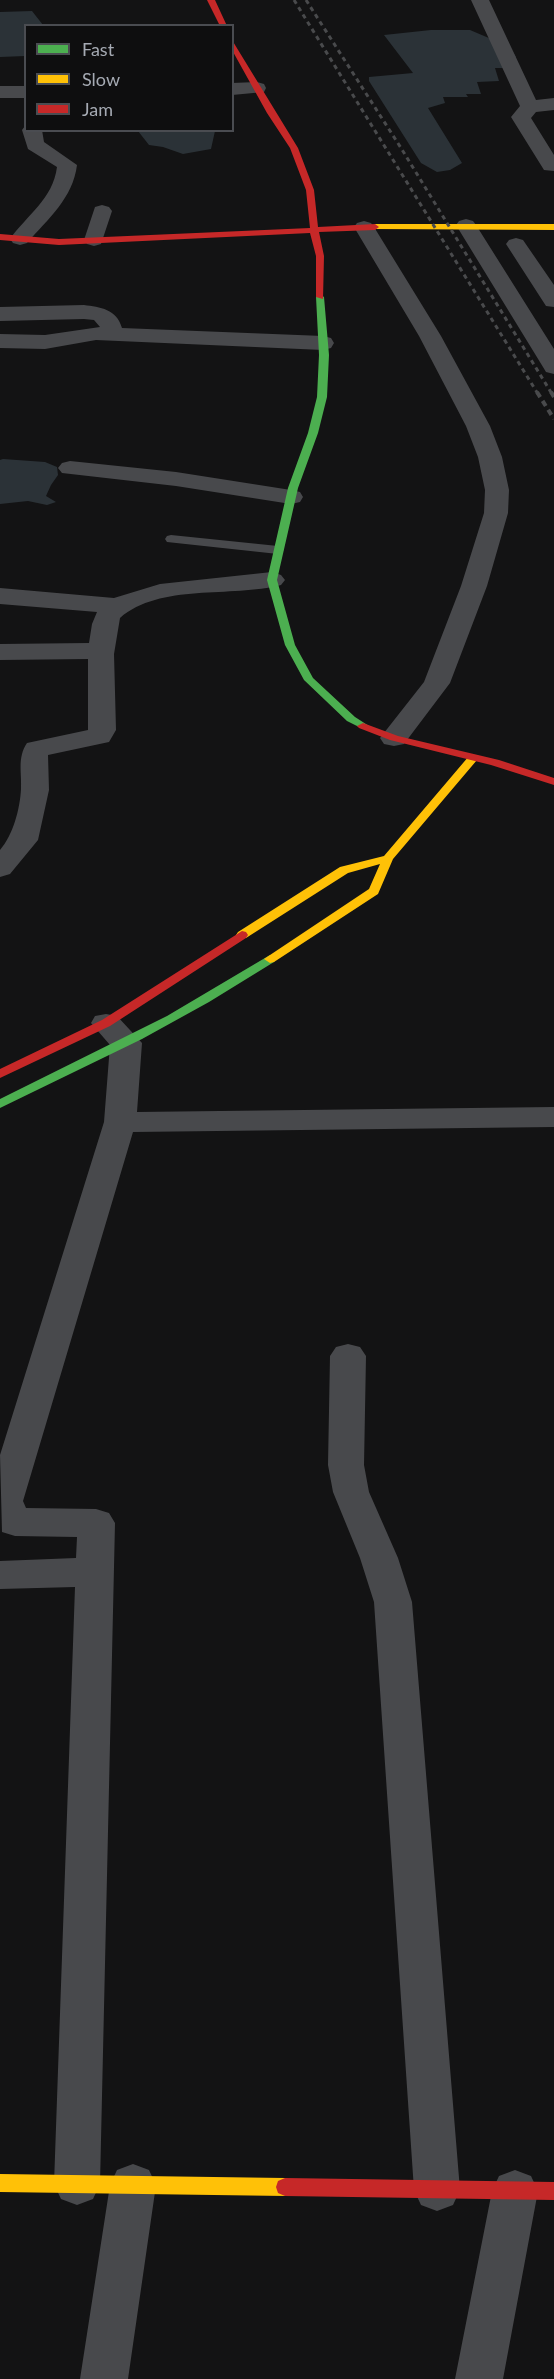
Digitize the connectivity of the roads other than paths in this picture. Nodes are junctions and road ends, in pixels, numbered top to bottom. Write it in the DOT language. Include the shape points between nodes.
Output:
graph roads {
  1 [pos="211,0"];
  2 [pos="480,0"];
  3 [pos="223,24"];
  4 [pos="234,46"];
  5 [pos="257,88"];
  6 [pos="234,89"];
  7 [pos="0,92"];
  8 [pos="24,92"];
  9 [pos="523,92"];
  10 [pos="554,104"];
  11 [pos="32,132"];
  12 [pos="551,166"];
  13 [pos="102,211"];
  14 [pos="466,225"];
  15 [pos="364,227"];
  16 [pos="554,227"];
  17 [pos="314,230"];
  18 [pos="0,237"];
  19 [pos="20,239"];
  20 [pos="94,240"];
  21 [pos="516,244"];
  22 [pos="554,301"];
  23 [pos="0,314"];
  24 [pos="111,333"];
  25 [pos="0,341"];
  26 [pos="323,343"];
  27 [pos="548,348"];
  28 [pos="554,367"];
  29 [pos="70,468"];
  30 [pos="291,497"];
  31 [pos="171,539"];
  32 [pos="278,550"];
  33 [pos="272,580"];
  34 [pos="0,596"];
  35 [pos="120,606"];
  36 [pos="102,651"];
  37 [pos="0,652"];
  38 [pos="394,738"];
  39 [pos="473,758"];
  40 [pos="554,782"];
  41 [pos="388,858"];
  42 [pos="0,868"];
  43 [pos="116,1033"];
  44 [pos="0,1074"];
  45 [pos="0,1104"];
  46 [pos="554,1117"];
  47 [pos="120,1122"];
  48 [pos="348,1356"];
  49 [pos="93,1572"];
  50 [pos="0,1575"];
  51 [pos="0,2183"];
  52 [pos="77,2184"];
  53 [pos="132,2185"];
  54 [pos="437,2190"];
  55 [pos="534,2191"];
  56 [pos="104,2379"];
  57 [pos="479,2379"];
  1 -- 3 [label="street"];
  2 -- 9 [label="street"];
  4 -- 5 [label="street"];
  5 -- 6 [label="street"];
  5 -- 17 [label="street" via="294,148 310,190"];
  7 -- 8 [label="street"];
  9 -- 10 [label="street"];
  9 -- 12 [label="street" via="521,117"];
  11 -- 19 [label="street" via="35,145 67,165 66,182"];
  13 -- 20 [label="street"];
  14 -- 15 [label="street"];
  14 -- 16 [label="street"];
  14 -- 27 [label="street"];
  15 -- 17 [label="street"];
  15 -- 38 [label="street" via="430,336 478,426 497,490 496,513 474,585 436,683"];
  17 -- 20 [label="street"];
  17 -- 26 [label="street" via="320,256"];
  18 -- 19 [label="street"];
  19 -- 20 [label="street"];
  21 -- 22 [label="street"];
  23 -- 24 [label="street" via="100,314 110,323"];
  24 -- 25 [label="street" via="80,334 45,342"];
  24 -- 26 [label="street"];
  26 -- 30 [label="street" via="322,397"];
  27 -- 28 [label="street"];
  29 -- 30 [label="street"];
  30 -- 32 [label="street"];
  31 -- 32 [label="lane"];
  32 -- 33 [label="street"];
  33 -- 35 [label="street" via="163,591"];
  33 -- 38 [label="street" via="290,645 309,680 351,718"];
  34 -- 35 [label="street"];
  35 -- 36 [label="street" via="108,615"];
  36 -- 37 [label="street"];
  36 -- 42 [label="street" via="102,730 99,736 37,749 35,790 24,840"];
  38 -- 39 [label="street"];
  39 -- 40 [label="street"];
  39 -- 41 [label="street"];
  41 -- 43 [label="street" via="344,870"];
  41 -- 43 [label="street" via="374,891 242,978"];
  43 -- 44 [label="street"];
  43 -- 45 [label="street"];
  43 -- 47 [label="street"];
  46 -- 47 [label="street"];
  47 -- 49 [label="street" via="4,1501 15,1522 96,1523"];
  48 -- 54 [label="street" via="346,1465 351,1492 393,1602"];
  49 -- 50 [label="street"];
  49 -- 52 [label="street"];
  51 -- 52 [label="street"];
  52 -- 53 [label="street"];
  53 -- 54 [label="street"];
  53 -- 56 [label="street"];
  54 -- 55 [label="street"];
  55 -- 57 [label="street"];
}
